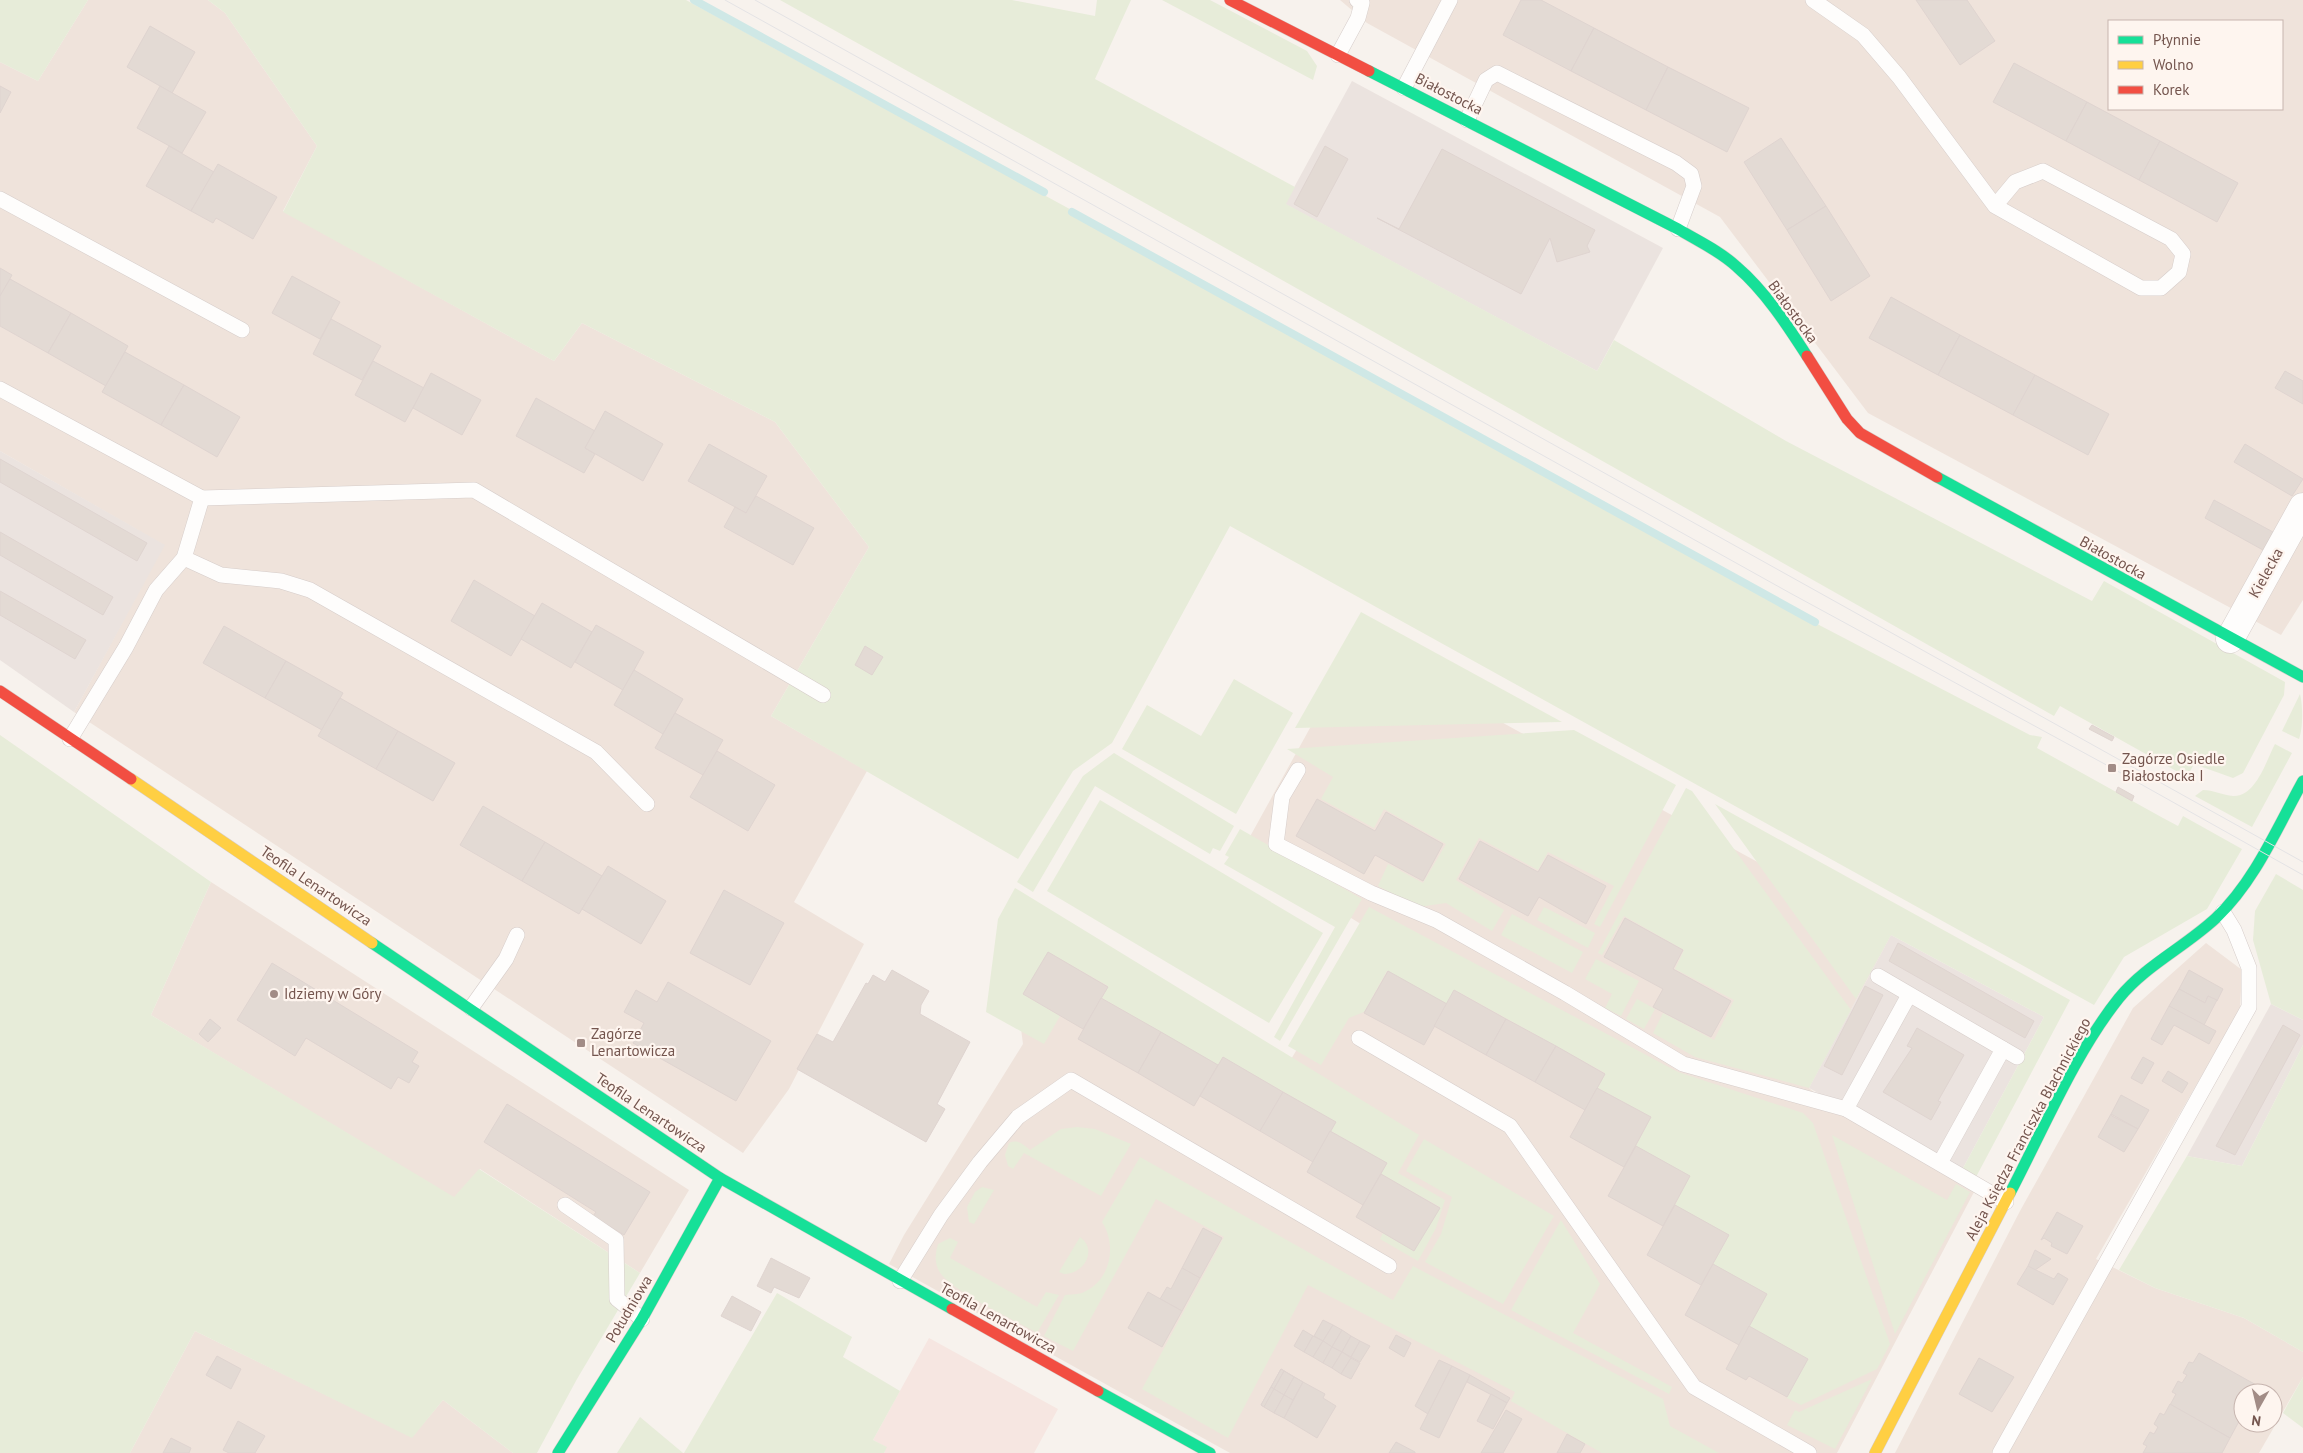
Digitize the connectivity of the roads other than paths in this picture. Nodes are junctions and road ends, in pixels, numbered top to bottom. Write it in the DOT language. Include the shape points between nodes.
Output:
graph roads {
  1 [pos="1230,0"];
  2 [pos="1357,0"];
  3 [pos="1450,0"];
  4 [pos="1813,0"];
  5 [pos="1338,55"];
  6 [pos="1404,88"];
  7 [pos="1467,120"];
  8 [pos="0,199"];
  9 [pos="1995,206"];
  10 [pos="1678,229"];
  11 [pos="242,330"];
  12 [pos="0,389"];
  13 [pos="202,498"];
  14 [pos="2303,507"];
  15 [pos="184,558"];
  16 [pos="2230,639"];
  17 [pos="2303,676"];
  18 [pos="0,691"];
  19 [pos="823,695"];
  20 [pos="70,739"];
  21 [pos="1298,770"];
  22 [pos="2303,781"];
  23 [pos="647,804"];
  24 [pos="2223,912"];
  25 [pos="517,935"];
  26 [pos="1878,976"];
  27 [pos="1909,995"];
  28 [pos="471,1008"];
  29 [pos="1359,1038"];
  30 [pos="2003,1049"];
  31 [pos="2017,1057"];
  32 [pos="1846,1109"];
  33 [pos="1940,1163"];
  34 [pos="720,1178"];
  35 [pos="2006,1202"];
  36 [pos="565,1205"];
  37 [pos="1389,1266"];
  38 [pos="900,1281"];
  39 [pos="642,1319"];
  40 [pos="558,1453"];
  41 [pos="1210,1453"];
  42 [pos="1809,1453"];
  43 [pos="1875,1453"];
  44 [pos="2000,1453"];
  1 -- 5 [label="street, Białostocka"];
  2 -- 5 [label="lane" via="1362,3 1358,18"];
  3 -- 6 [label="lane"];
  4 -- 9 [label="lane" via="1863,35"];
  5 -- 6 [label="street, Białostocka"];
  6 -- 7 [label="street, Białostocka"];
  7 -- 10 [label="street, Białostocka"];
  7 -- 10 [label="lane" via="1486,80 1497,73 1676,163 1691,174 1694,186"];
  8 -- 11 [label="lane"];
  9 -- 9 [label="lane" via="2141,288 2162,288 2179,272 2183,254 2171,239 2043,172 2015,182"];
  10 -- 16 [label="street, Białostocka" via="1721,254 1744,273 1789,330 1847,419 1860,433"];
  12 -- 13 [label="lane"];
  13 -- 15 [label="lane"];
  13 -- 19 [label="lane" via="474,490"];
  14 -- 16 [label="street, Kielecka"];
  15 -- 20 [label="lane" via="156,590 126,647"];
  15 -- 23 [label="lane" via="220,575 281,581 310,590 596,752"];
  16 -- 17 [label="street, Białostocka"];
  18 -- 20 [label="street, Teofila Lenartowicza"];
  20 -- 28 [label="street, Teofila Lenartowicza"];
  21 -- 32 [label="lane" via="1282,797 1276,844 1371,893 1436,920 1682,1064"];
  22 -- 24 [label="street, Aleja Księdza Franciszka Blachnickiego" via="2248,880"];
  24 -- 35 [label="street, Aleja Księdza Franciszka Blachnickiego" via="2142,975 2116,1002 2076,1064"];
  24 -- 44 [label="lane" via="2249,968 2249,1007"];
  25 -- 28 [label="lane" via="506,959"];
  26 -- 27 [label="lane"];
  27 -- 30 [label="lane"];
  27 -- 32 [label="lane"];
  28 -- 34 [label="street, Teofila Lenartowicza"];
  29 -- 42 [label="lane" via="1510,1126 1694,1387"];
  30 -- 31 [label="lane"];
  30 -- 33 [label="lane"];
  32 -- 33 [label="lane"];
  33 -- 35 [label="lane"];
  34 -- 38 [label="street, Teofila Lenartowicza"];
  34 -- 39 [label="street, Południowa"];
  35 -- 43 [label="street, Aleja Księdza Franciszka Blachnickiego"];
  36 -- 39 [label="lane" via="616,1240 617,1299"];
  37 -- 38 [label="lane" via="1071,1080 1018,1117 941,1215"];
  38 -- 41 [label="street, Teofila Lenartowicza"];
  39 -- 40 [label="street, Południowa"];
}
